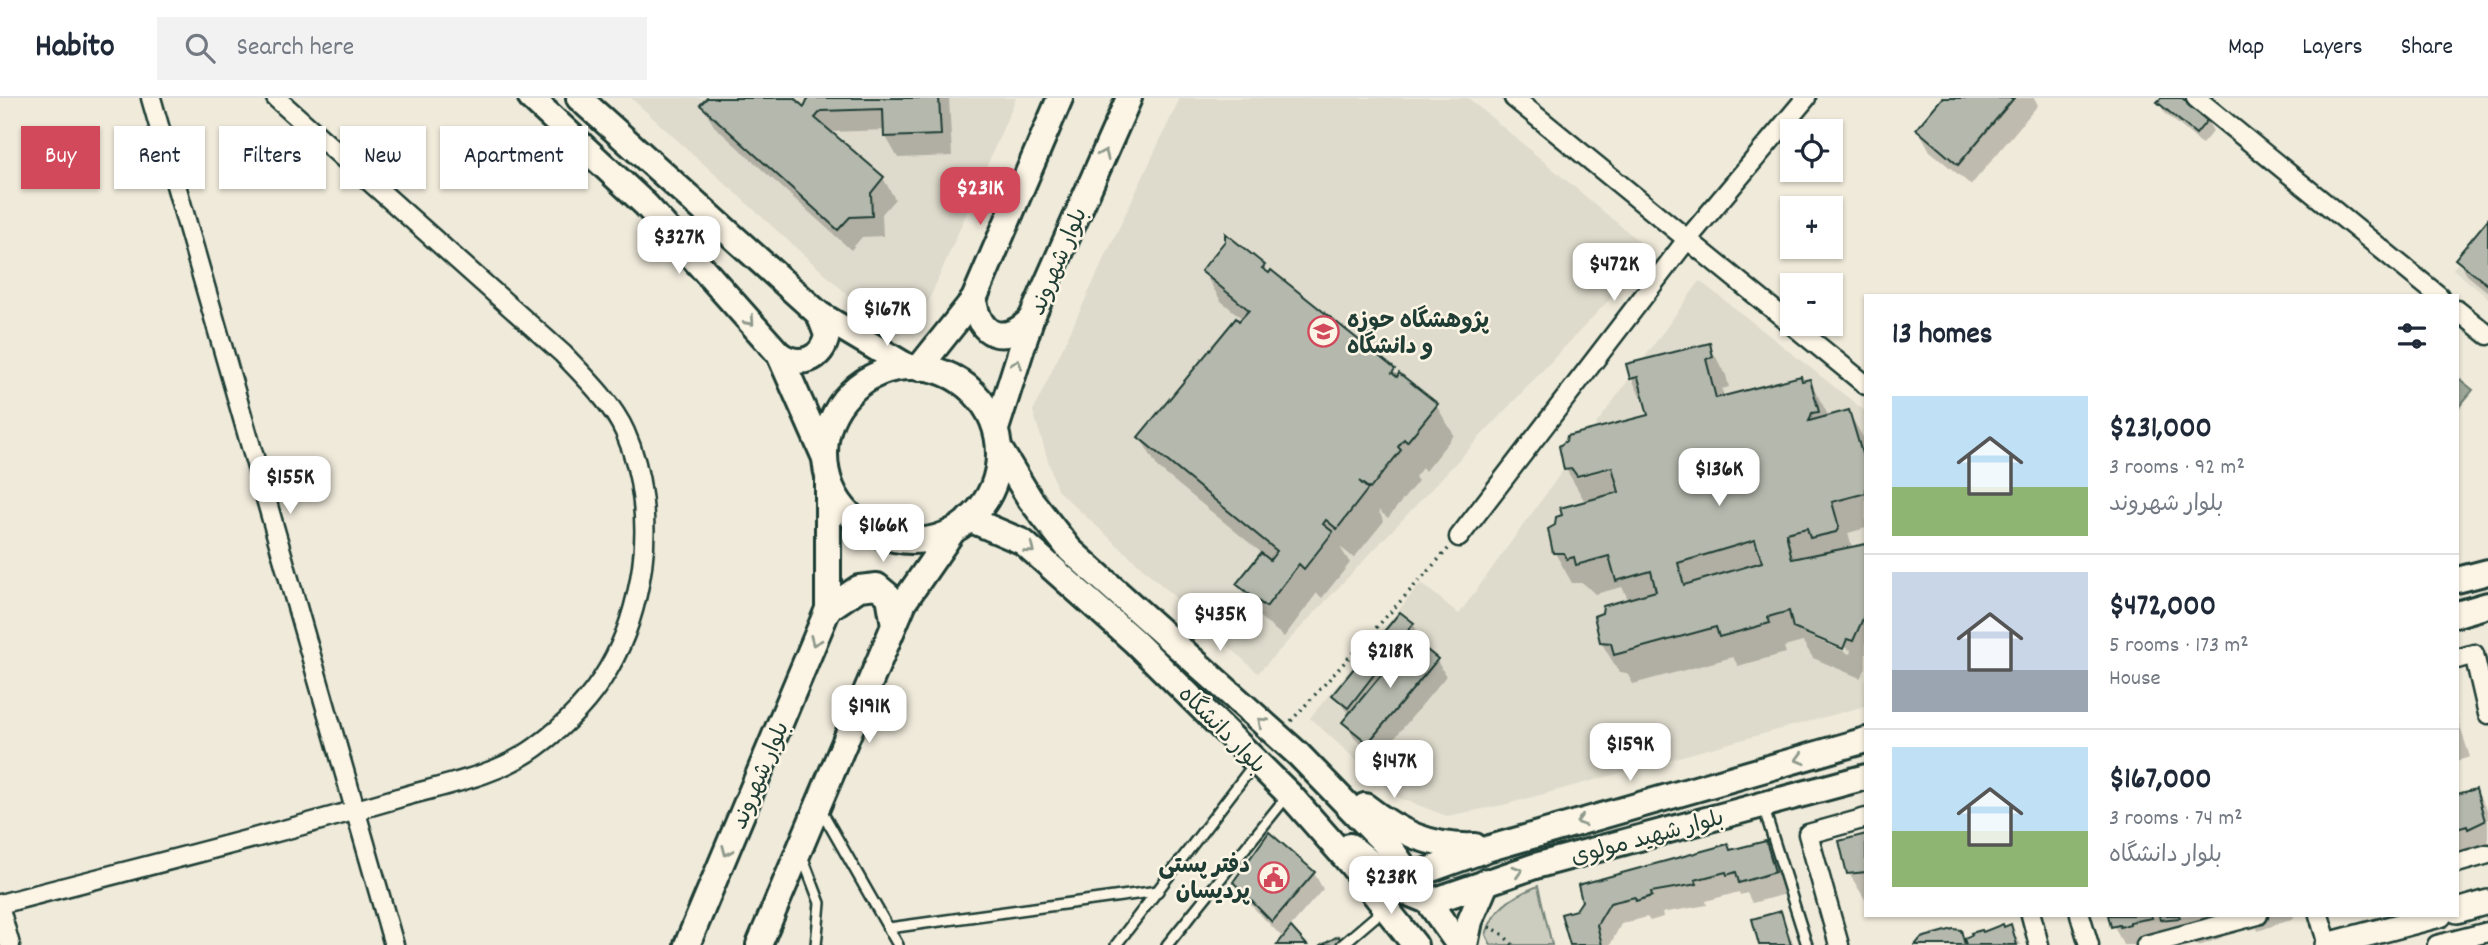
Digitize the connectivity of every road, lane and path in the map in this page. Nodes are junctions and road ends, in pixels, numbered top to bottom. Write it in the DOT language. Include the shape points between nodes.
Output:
graph roads {
  1 [pos="151,98"];
  2 [pos="276,98"];
  3 [pos="531,98"];
  4 [pos="579,98"];
  5 [pos="1060,98"];
  6 [pos="1129,98"];
  7 [pos="1514,98"];
  8 [pos="1806,98"];
  9 [pos="2196,98"];
  10 [pos="1686,241"];
  11 [pos="2437,294"];
  12 [pos="974,299"];
  13 [pos="2459,312"];
  14 [pos="819,314"];
  15 [pos="1031,319"];
  16 [pos="2488,335"];
  17 [pos="779,354"];
  18 [pos="914,367"];
  19 [pos="1864,383"];
  20 [pos="997,439"];
  21 [pos="826,467"];
  22 [pos="961,525"];
  23 [pos="1459,537"];
  24 [pos="2488,572"];
  25 [pos="2459,579"];
  26 [pos="2488,605"];
  27 [pos="828,609"];
  28 [pos="2459,613"];
  29 [pos="894,626"];
  30 [pos="2459,658"];
  31 [pos="2488,714"];
  32 [pos="1278,735"];
  33 [pos="1864,741"];
  34 [pos="1298,754"];
  35 [pos="1256,762"];
  36 [pos="1864,778"];
  37 [pos="1289,794"];
  38 [pos="818,805"];
  39 [pos="1762,805"];
  40 [pos="354,811"];
  41 [pos="1864,819"];
  42 [pos="1312,820"];
  43 [pos="1490,848"];
  44 [pos="800,850"];
  45 [pos="2488,854"];
  46 [pos="1453,860"];
  47 [pos="2459,862"];
  48 [pos="1479,884"];
  49 [pos="1417,890"];
  50 [pos="1158,891"];
  51 [pos="2488,902"];
  52 [pos="0,907"];
  53 [pos="1385,908"];
  54 [pos="2459,910"];
  55 [pos="2032,917"];
  56 [pos="2081,917"];
  57 [pos="2251,917"];
  58 [pos="2320,917"];
  59 [pos="2433,917"];
  60 [pos="889,928"];
  61 [pos="2488,932"];
  62 [pos="1468,933"];
  63 [pos="10,945"];
  64 [pos="394,945"];
  65 [pos="687,945"];
  66 [pos="759,945"];
  67 [pos="816,945"];
  68 [pos="898,945"];
  69 [pos="1116,945"];
  70 [pos="1167,945"];
  71 [pos="1342,945"];
  72 [pos="1415,945"];
  73 [pos="1431,945"];
  74 [pos="1459,945"];
  75 [pos="1513,945"];
  76 [pos="1807,945"];
  77 [pos="1839,945"];
  78 [pos="2039,945"];
  79 [pos="2089,945"];
  80 [pos="2146,945"];
  81 [pos="2328,945"];
  82 [pos="2437,945"];
  1 -- 40 [label="street"];
  2 -- 40 [label="street" via="590,382 625,432 644,514 637,604 619,650 594,694 534,749 495,769"];
  3 -- 17 [label="main road, one-way" via="646,205"];
  4 -- 14 [label="main road"];
  5 -- 12 [label="main road"];
  15 -- 6 [label="main road, بلوار شهروند, one-way"];
  7 -- 10 [label="street"];
  8 -- 10 [label="street"];
  9 -- 11 [label="street"];
  10 -- 19 [label="street"];
  10 -- 23 [label="street"];
  12 -- 15 [label="main road" via="975,316 986,330 1003,336 1019,332"];
  12 -- 18 [label="main road"];
  13 -- 16 [label="street"];
  14 -- 17 [label="main road" via="827,335 818,355 794,362"];
  14 -- 18 [label="main road"];
  20 -- 15 [label="main road, بلوار شهروند, one-way"];
  17 -- 21 [label="main road"];
  18 -- 20 [label="main road" via="946,373 963,383 977,396"];
  18 -- 21 [label="main road" via="876,375 848,394 827,434"];
  20 -- 22 [label="main road" via="998,468 992,487"];
  32 -- 20 [label="main road, بلوار دانشگاه, one-way" via="1070,550 1030,499"];
  21 -- 22 [label="main road" via="837,498 868,529 910,541 932,538"];
  21 -- 27 [label="main road, بلوار شهروند"];
  22 -- 29 [label="main road" via="904,602"];
  22 -- 35 [label="main road, بلوار دانشگاه, one-way" via="1023,542 1134,641"];
  23 -- 32 [label="path"];
  24 -- 25 [label="main road"];
  26 -- 28 [label="main road"];
  27 -- 29 [label="main road" via="859,588 877,586 889,596"];
  27 -- 65 [label="main road, بلوار شهروند, one-way"];
  29 -- 38 [label="main road"];
  30 -- 31 [label="street" via="2474,654"];
  32 -- 34 [label="main road, بلوار دانشگاه"];
  33 -- 43 [label="main road, بلوار شهید مولوی, one-way"];
  34 -- 43 [label="main road" via="1383,820 1417,839"];
  34 -- 49 [label="main road, بلوار دانشگاه" via="1394,853"];
  35 -- 37 [label="main road, بلوار دانشگاه"];
  35 -- 50 [label="lane"];
  36 -- 39 [label="main road, بلوار شهید مولوی"];
  37 -- 42 [label="main road, بلوار دانشگاه"];
  37 -- 70 [label="lane"];
  38 -- 44 [label="main road"];
  38 -- 60 [label="lane"];
  48 -- 39 [label="main road, بلوار شهید مولوی, one-way"];
  39 -- 76 [label="lane"];
  40 -- 52 [label="street"];
  40 -- 64 [label="street"];
  41 -- 77 [label="street" via="1808,834"];
  42 -- 49 [label="main road"];
  42 -- 53 [label="main road, بلوار دانشگاه"];
  43 -- 46 [label="main road, بلوار شهید مولوی"];
  44 -- 66 [label="main road"];
  44 -- 67 [label="lane" via="820,903"];
  45 -- 47 [label="street"];
  46 -- 48 [label="main road" via="1455,877"];
  46 -- 49 [label="main road, بلوار شهید مولوی"];
  48 -- 49 [label="main road, بلوار شهید مولوی"];
  48 -- 62 [label="main road"];
  49 -- 73 [label="main road" via="1415,918"];
  49 -- 74 [label="main road, بلوار دانشگاه"];
  50 -- 60 [label="lane"];
  50 -- 69 [label="lane"];
  51 -- 54 [label="street"];
  52 -- 63 [label="street"];
  53 -- 71 [label="lane"];
  53 -- 72 [label="main road, بلوار دانشگاه"];
  55 -- 78 [label="street"];
  56 -- 79 [label="street"];
  57 -- 80 [label="street"];
  58 -- 81 [label="street"];
  59 -- 81 [label="street"];
  60 -- 68 [label="lane"];
  61 -- 82 [label="street"];
  62 -- 75 [label="path" via="1500,932"];
}
